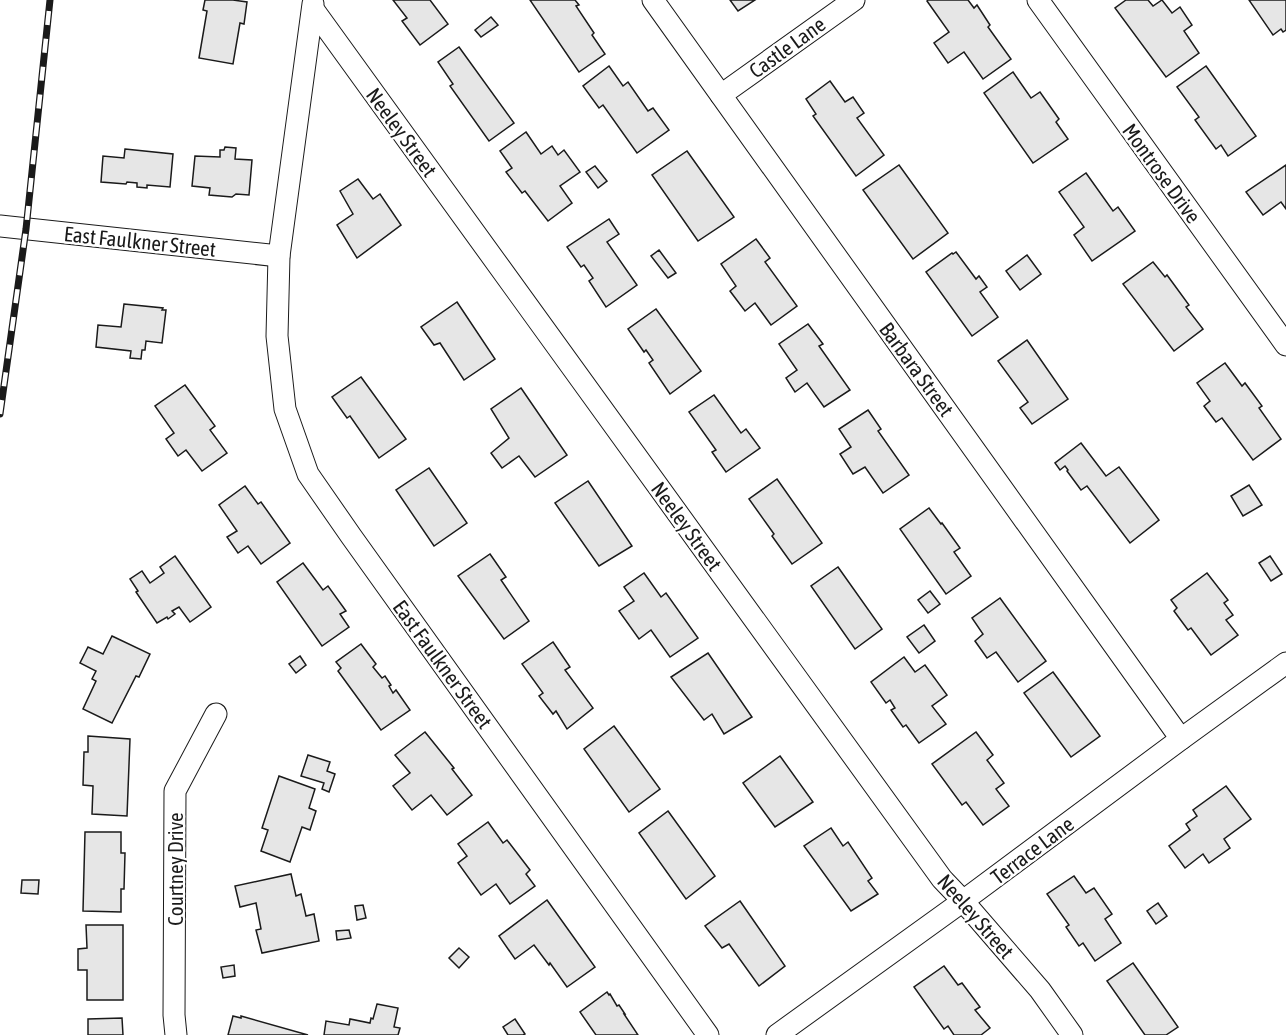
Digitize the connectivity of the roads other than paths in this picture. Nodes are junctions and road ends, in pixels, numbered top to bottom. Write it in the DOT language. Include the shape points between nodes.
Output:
graph roads {
  1 [pos="653,0"];
  2 [pos="854,0"];
  3 [pos="1038,0"];
  4 [pos="313,4"];
  5 [pos="721,95"];
  6 [pos="0,226"];
  7 [pos="279,256"];
  8 [pos="1286,345"];
  9 [pos="1286,663"];
  10 [pos="216,714"];
  11 [pos="1181,739"];
  12 [pos="963,901"];
  13 [pos="176,1035"];
  14 [pos="708,1035"];
  15 [pos="777,1035"];
  16 [pos="1072,1035"];
  1 -- 5 [label="street, Barbara Street"];
  2 -- 5 [label="street, Castle Lane"];
  3 -- 8 [label="street, Montrose Drive"];
  4 -- 7 [label="street, East Faulkner Street"];
  4 -- 12 [label="street, Neeley Street" via="942,879"];
  5 -- 11 [label="street, Barbara Street"];
  6 -- 7 [label="street, East Faulkner Street"];
  7 -- 14 [label="street, East Faulkner Street" via="277,336 285,409 308,474"];
  9 -- 11 [label="street, Terrace Lane"];
  10 -- 13 [label="street, Courtney Drive" via="175,791"];
  11 -- 12 [label="street, Terrace Lane"];
  12 -- 15 [label="street, Terrace Lane"];
  12 -- 16 [label="street, Neeley Street" via="1040,990"];
}
